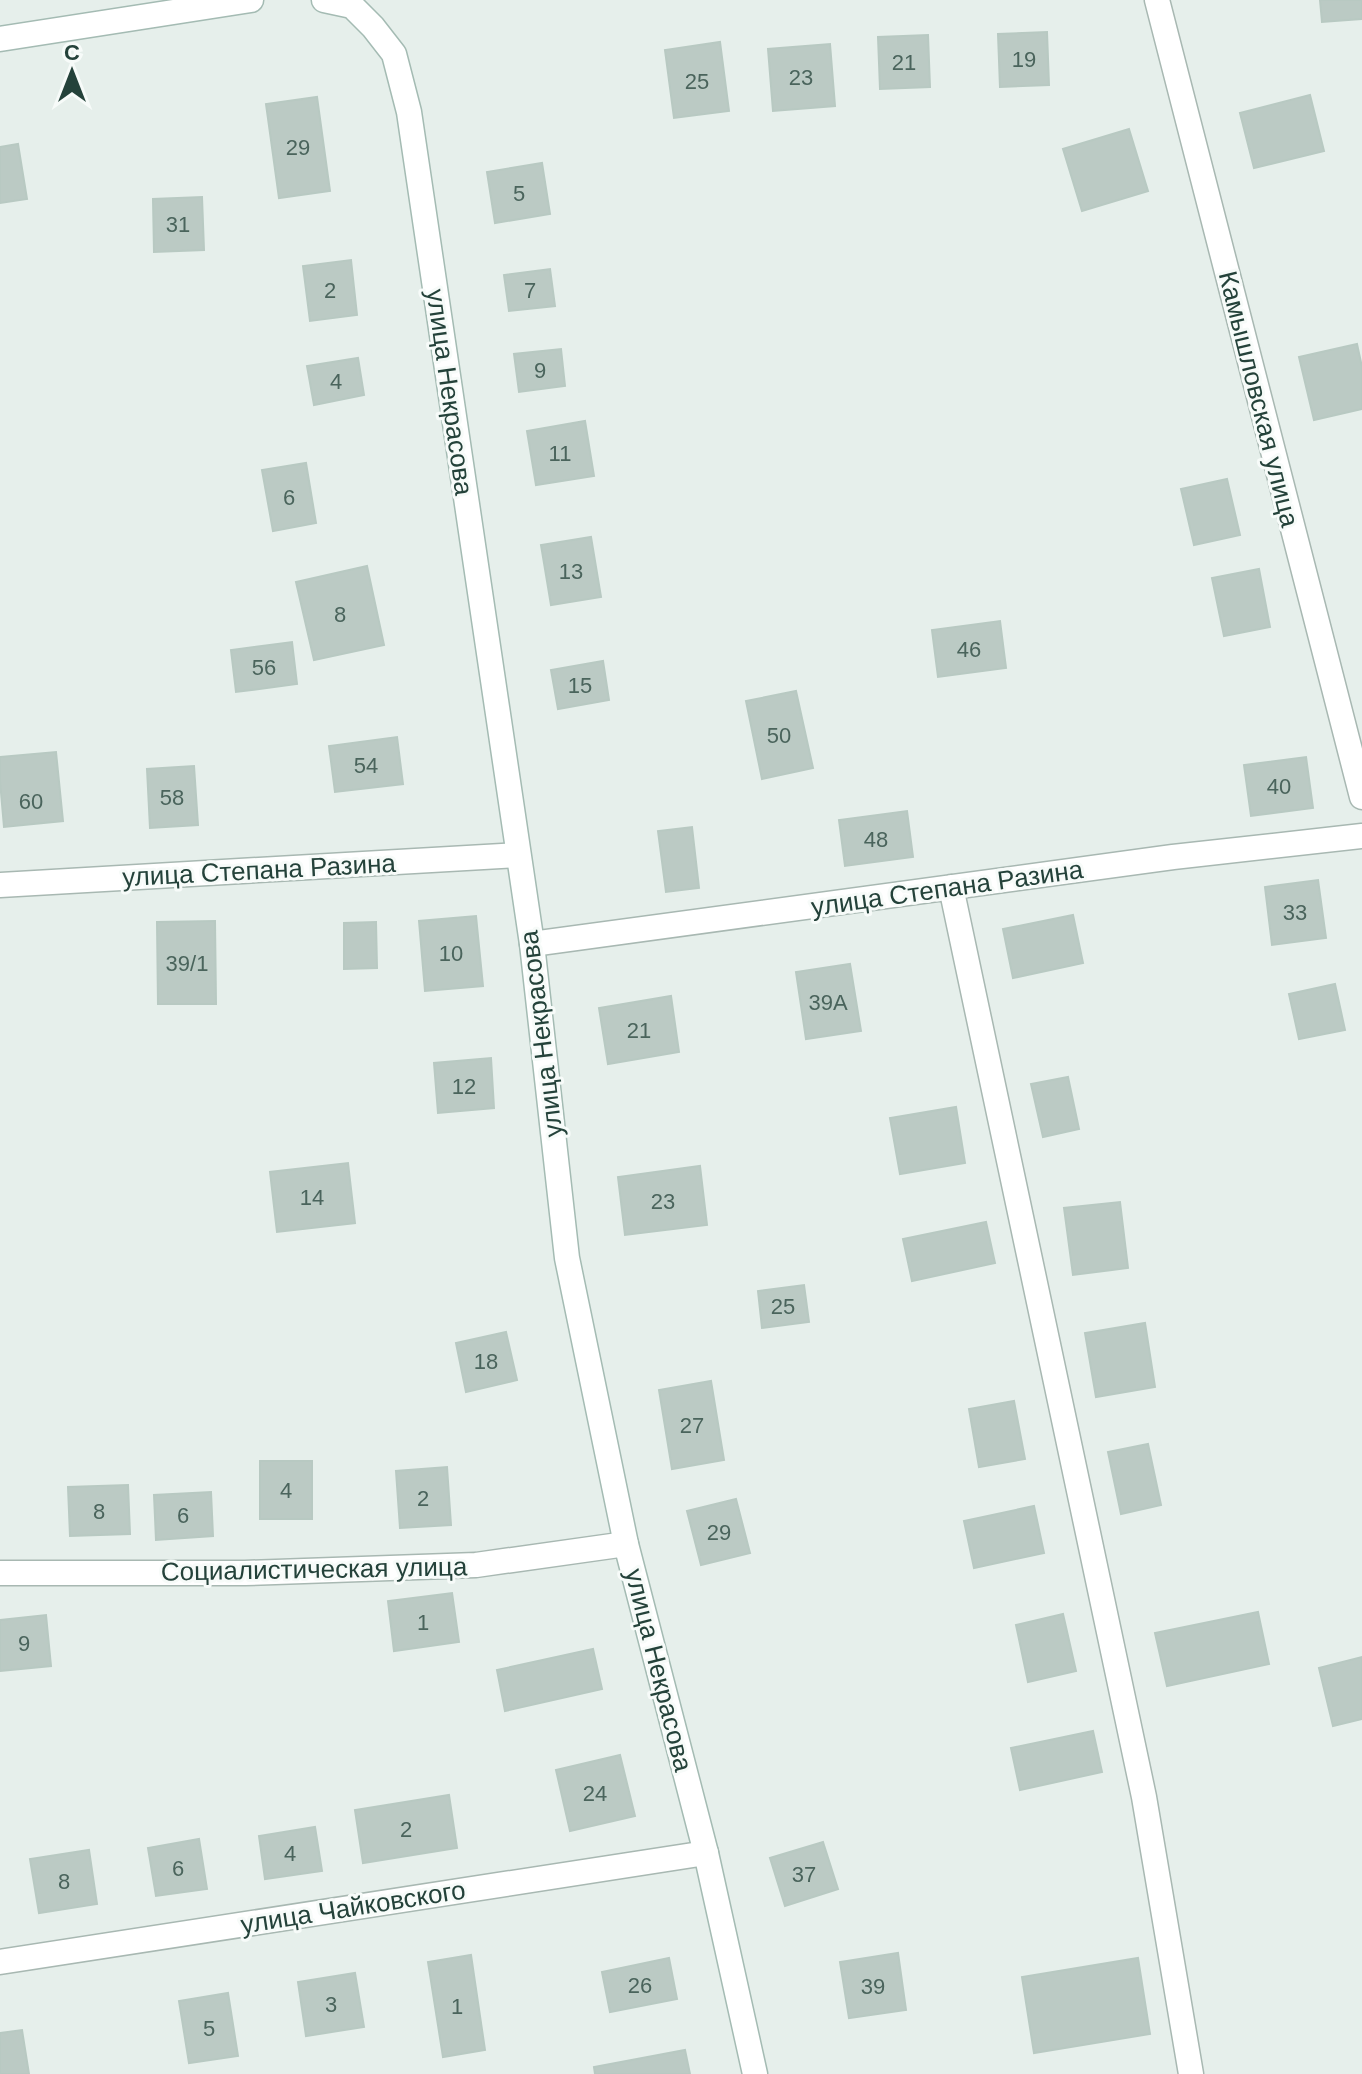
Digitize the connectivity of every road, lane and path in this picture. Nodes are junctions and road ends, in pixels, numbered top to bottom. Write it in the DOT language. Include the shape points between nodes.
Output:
graph roads {
  1 [pos="251,0"];
  2 [pos="324,0"];
  3 [pos="1157,0"];
  4 [pos="358,2"];
  5 [pos="0,39"];
  6 [pos="1362,797"];
  7 [pos="1362,836"];
  8 [pos="517,855"];
  9 [pos="0,885"];
  10 [pos="951,887"];
  11 [pos="532,944"];
  12 [pos="626,1544"];
  13 [pos="0,1573"];
  14 [pos="706,1853"];
  15 [pos="0,1962"];
  16 [pos="755,2074"];
  17 [pos="1191,2074"];
  1 -- 5 [label="street"];
  2 -- 4 [label="street"];
  3 -- 6 [label="street, Камышловская улица"];
  4 -- 8 [label="street, улица Некрасова" via="394,54 409,112"];
  7 -- 10 [label="street, улица Степана Разина"];
  8 -- 9 [label="street, улица Степана Разина"];
  8 -- 11 [label="street, улица Некрасова"];
  10 -- 11 [label="street, улица Степана Разина"];
  10 -- 17 [label="street" via="1144,1797"];
  11 -- 12 [label="street, улица Некрасова" via="567,1258"];
  12 -- 13 [label="street, Социалистическая улица" via="476,1565 245,1573"];
  12 -- 14 [label="street, улица Некрасова"];
  14 -- 15 [label="street, улица Чайковского"];
  14 -- 16 [label="street, улица Некрасова"];
}
